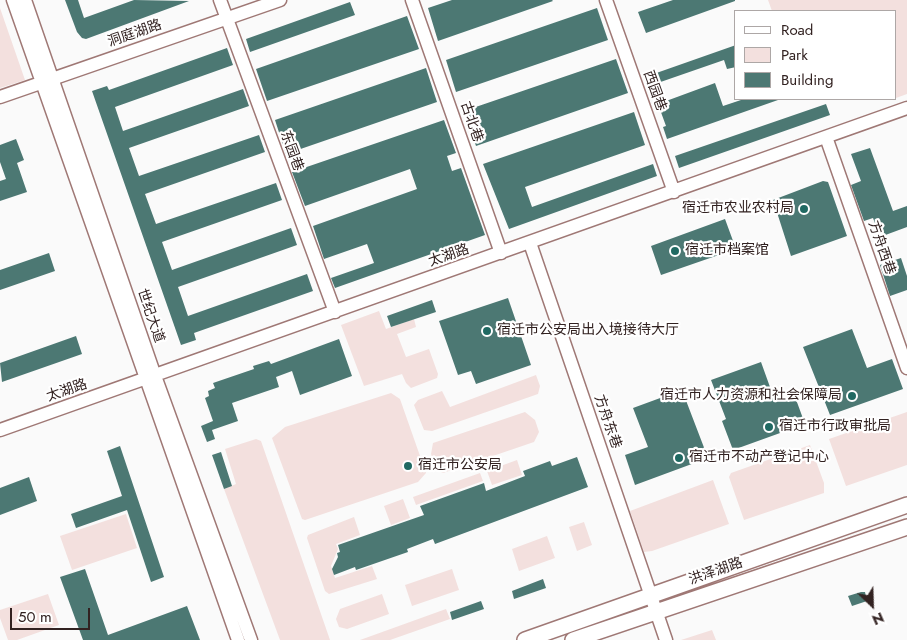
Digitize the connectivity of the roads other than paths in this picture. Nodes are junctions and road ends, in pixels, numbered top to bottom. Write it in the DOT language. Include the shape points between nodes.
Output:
graph roads {
  1 [pos="13,0"];
  2 [pos="25,0"];
  3 [pos="220,0"];
  4 [pos="280,0"];
  5 [pos="412,0"];
  6 [pos="606,0"];
  7 [pos="226,18"];
  8 [pos="48,80"];
  9 [pos="0,97"];
  10 [pos="907,108"];
  11 [pos="826,137"];
  12 [pos="674,192"];
  13 [pos="530,243"];
  14 [pos="501,253"];
  15 [pos="335,312"];
  16 [pos="907,368"];
  17 [pos="151,378"];
  18 [pos="0,430"];
  19 [pos="907,505"];
  20 [pos="907,526"];
  21 [pos="907,531"];
  22 [pos="853,545"];
  23 [pos="651,595"];
  24 [pos="656,611"];
  25 [pos="238,640"];
  26 [pos="251,640"];
  27 [pos="524,640"];
  28 [pos="574,640"];
  29 [pos="666,640"];
  1 -- 8 [label="street, 世纪大道"];
  2 -- 8 [label="street, 世纪大道"];
  3 -- 7 [label="street, 东园巷"];
  4 -- 7 [label="street, 洞庭湖路"];
  5 -- 14 [label="street, 古北巷"];
  6 -- 12 [label="street, 西园巷"];
  7 -- 8 [label="street, 洞庭湖路"];
  7 -- 15 [label="street, 东园巷"];
  8 -- 9 [label="street, 洞庭湖路"];
  8 -- 17 [label="street, 世纪大道"];
  10 -- 11 [label="street, 太湖路"];
  11 -- 12 [label="street, 太湖路"];
  11 -- 16 [label="street, 方舟西巷"];
  12 -- 13 [label="street, 太湖路"];
  13 -- 14 [label="street, 太湖路"];
  13 -- 23 [label="street, 方舟东巷"];
  14 -- 15 [label="street, 太湖路"];
  15 -- 17 [label="street, 太湖路"];
  17 -- 18 [label="street, 太湖路"];
  17 -- 25 [label="street, 世纪大道"];
  17 -- 26 [label="street, 世纪大道"];
  19 -- 23 [label="main road, 洪泽湖路"];
  20 -- 22 [label="main road, 洪泽湖路"];
  21 -- 22 [label="main road"];
  22 -- 24 [label="main road, 洪泽湖路"];
  23 -- 24 [label="street, 方舟东巷"];
  23 -- 27 [label="main road, 洪泽湖路"];
  24 -- 28 [label="main road, 洪泽湖路"];
  24 -- 29 [label="street, 方舟东巷"];
}
